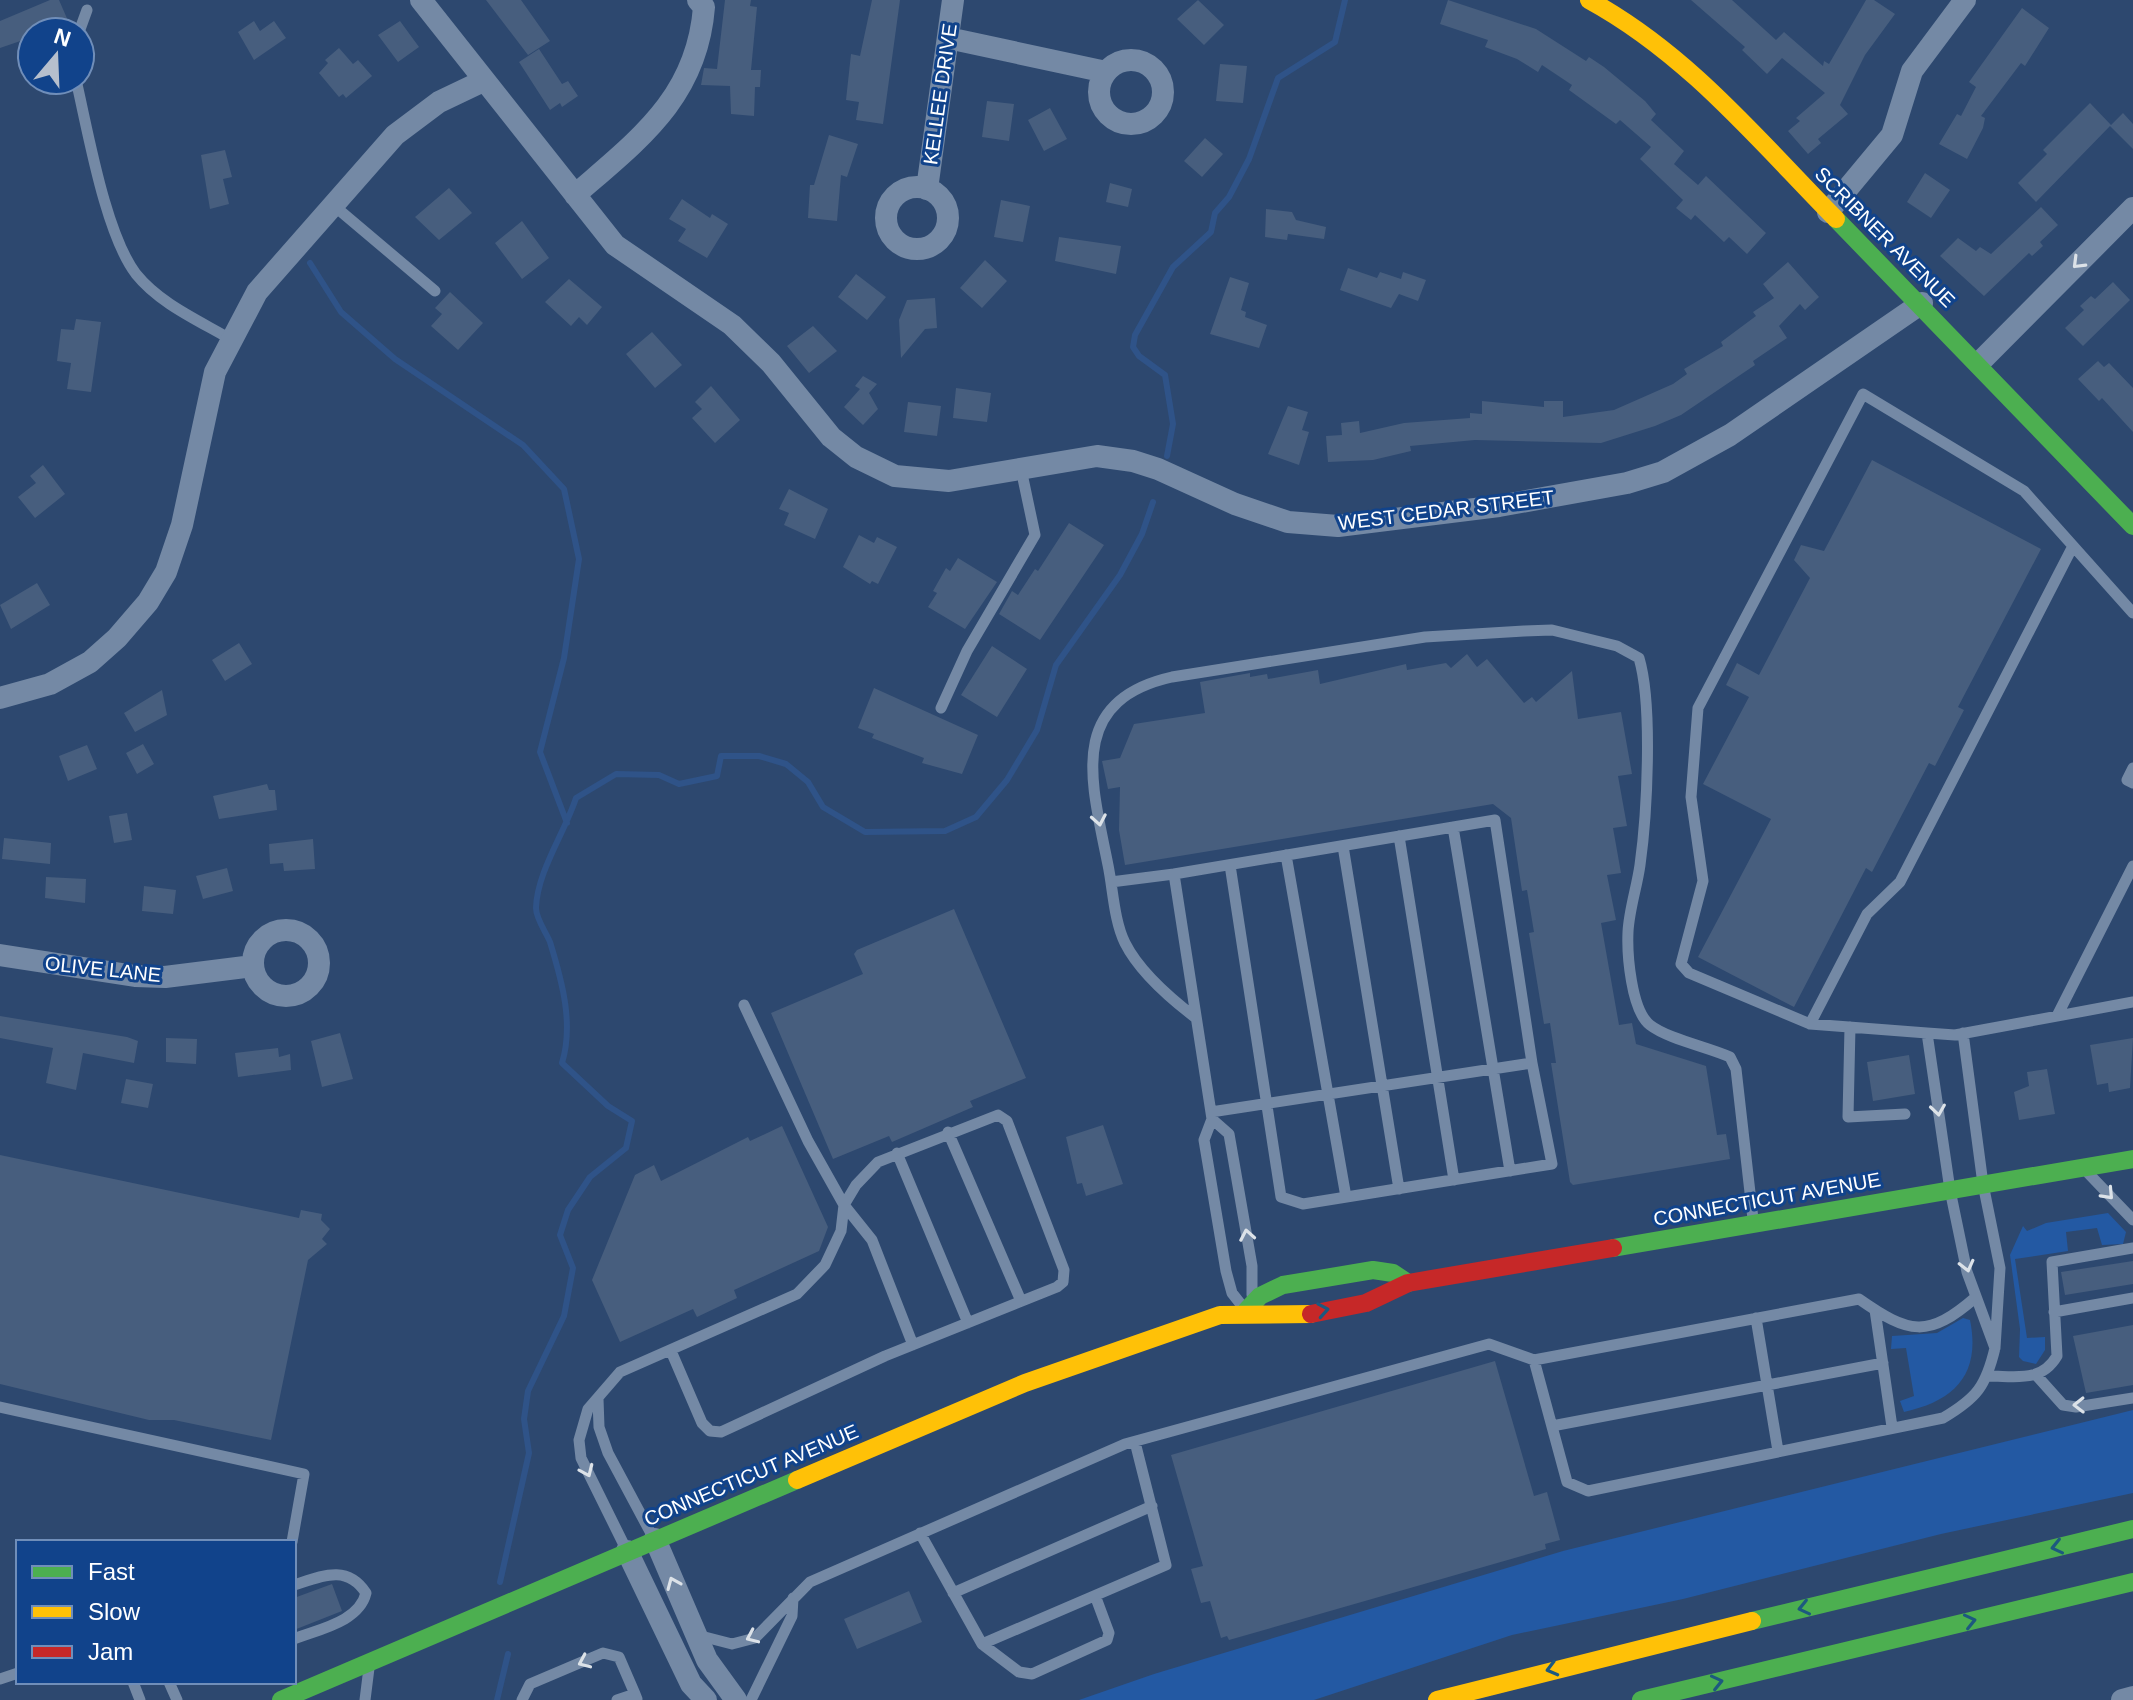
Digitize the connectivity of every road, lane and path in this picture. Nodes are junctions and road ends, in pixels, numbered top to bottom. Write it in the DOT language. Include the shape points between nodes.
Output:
graph roads {
  1 [pos="421,0"];
  2 [pos="698,0"];
  3 [pos="953,0"];
  4 [pos="1589,0"];
  5 [pos="1965,0"];
  6 [pos="87,10"];
  7 [pos="85,16"];
  8 [pos="948,38"];
  9 [pos="1106,72"];
  10 [pos="483,81"];
  11 [pos="80,96"];
  12 [pos="927,189"];
  13 [pos="575,195"];
  14 [pos="331,204"];
  15 [pos="2133,208"];
  16 [pos="1828,212"];
  17 [pos="435,291"];
  18 [pos="1922,303"];
  19 [pos="232,340"];
  20 [pos="1979,363"];
  21 [pos="1021,469"];
  22 [pos="2133,526"];
  23 [pos="2073,546"];
  24 [pos="2133,613"];
  25 [pos="0,698"];
  26 [pos="941,708"];
  27 [pos="2133,768"];
  28 [pos="2133,783"];
  29 [pos="1453,827"];
  30 [pos="1399,836"];
  31 [pos="1343,846"];
  32 [pos="1286,855"];
  33 [pos="1230,865"];
  34 [pos="2133,866"];
  35 [pos="1174,874"];
  36 [pos="1110,876"];
  37 [pos="0,955"];
  38 [pos="253,966"];
  39 [pos="2133,1002"];
  40 [pos="744,1005"];
  41 [pos="2057,1016"];
  42 [pos="1196,1018"];
  43 [pos="1810,1024"];
  44 [pos="1850,1027"];
  45 [pos="1927,1033"];
  46 [pos="1963,1033"];
  47 [pos="1532,1063"];
  48 [pos="1493,1069"];
  49 [pos="1438,1077"];
  50 [pos="1383,1086"];
  51 [pos="1328,1094"];
  52 [pos="1267,1103"];
  53 [pos="1905,1114"];
  54 [pos="1212,1115"];
  55 [pos="948,1132"];
  56 [pos="897,1153"];
  57 [pos="2133,1159"];
  58 [pos="2083,1167"];
  59 [pos="1510,1171"];
  60 [pos="1454,1180"];
  61 [pos="1983,1184"];
  62 [pos="1399,1189"];
  63 [pos="1950,1190"];
  64 [pos="1346,1197"];
  65 [pos="844,1205"];
  66 [pos="2133,1220"];
  67 [pos="1754,1223"];
  68 [pos="2133,1248"];
  69 [pos="1408,1283"];
  70 [pos="1976,1297"];
  71 [pos="2133,1298"];
  72 [pos="1021,1301"];
  73 [pos="1875,1310"];
  74 [pos="1246,1311"];
  75 [pos="2054,1312"];
  76 [pos="1756,1318"];
  77 [pos="968,1323"];
  78 [pos="913,1345"];
  79 [pos="1995,1348"];
  80 [pos="671,1351"];
  81 [pos="1534,1360"];
  82 [pos="1883,1363"];
  83 [pos="1988,1376"];
  84 [pos="2037,1376"];
  85 [pos="1767,1385"];
  86 [pos="2133,1398"];
  87 [pos="598,1399"];
  88 [pos="0,1407"];
  89 [pos="1552,1426"];
  90 [pos="1892,1427"];
  91 [pos="1135,1442"];
  92 [pos="1778,1451"];
  93 [pos="1152,1506"];
  94 [pos="2133,1529"];
  95 [pos="920,1533"];
  96 [pos="655,1539"];
  97 [pos="292,1540"];
  98 [pos="627,1551"];
  99 [pos="2133,1582"];
  100 [pos="296,1584"];
  101 [pos="953,1593"];
  102 [pos="793,1598"];
  103 [pos="1096,1598"];
  104 [pos="696,1635"];
  105 [pos="296,1638"];
  106 [pos="982,1644"];
  107 [pos="370,1660"];
  108 [pos="636,1697"];
  109 [pos="2133,1697"];
  110 [pos="698,1698"];
  111 [pos="281,1700"];
  112 [pos="365,1700"];
  113 [pos="522,1700"];
  114 [pos="617,1700"];
  115 [pos="736,1700"];
  116 [pos="751,1700"];
  117 [pos="1437,1700"];
  118 [pos="1641,1700"];
  119 [pos="2122,1700"];
  1 -- 10 [label="street, WEST CEDAR STREET"];
  2 -- 13 [label="street" via="704,7 702,36 681,90 651,128"];
  3 -- 8 [label="street, KELLEE DRIVE"];
  4 -- 16 [label="main road, SCRIBNER AVENUE" via="1653,37 1699,74"];
  5 -- 16 [label="street" via="1912,71 1892,135"];
  6 -- 7 [label="lane"];
  8 -- 9 [label="street"];
  8 -- 12 [label="street, KELLEE DRIVE"];
  10 -- 13 [label="street, WEST CEDAR STREET"];
  10 -- 14 [label="street" via="439,102 395,135"];
  11 -- 19 [label="lane" via="128,261 137,275 180,310"];
  13 -- 21 [label="street, WEST CEDAR STREET" via="615,245 751,343 831,437 856,457 895,476 919,480 949,481"];
  14 -- 17 [label="lane"];
  14 -- 19 [label="street" via="257,292"];
  15 -- 20 [label="street, one-way"];
  16 -- 18 [label="main road, SCRIBNER AVENUE"];
  18 -- 20 [label="main road, SCRIBNER AVENUE"];
  18 -- 21 [label="street, WEST CEDAR STREET" via="1730,435 1663,472 1616,485 1338,526 1262,515 1122,458 1097,456"];
  19 -- 25 [label="street" via="215,372 182,525 159,586 90,662 50,684"];
  20 -- 22 [label="main road, SCRIBNER AVENUE"];
  21 -- 26 [label="lane" via="1035,535 967,651"];
  23 -- 24 [label="lane"];
  23 -- 43 [label="lane" via="1900,882 1867,914"];
  23 -- 43 [label="lane" via="2024,491 1863,394 1698,708 1691,797 1703,881 1681,964 1689,973"];
  27 -- 28 [label="lane" via="2127,780"];
  29 -- 30 [label="lane"];
  29 -- 47 [label="lane" via="1495,820"];
  29 -- 48 [label="lane"];
  30 -- 31 [label="lane"];
  30 -- 49 [label="lane"];
  31 -- 32 [label="lane"];
  31 -- 50 [label="lane"];
  32 -- 33 [label="lane"];
  32 -- 51 [label="lane"];
  33 -- 35 [label="lane"];
  33 -- 52 [label="lane"];
  34 -- 41 [label="lane"];
  35 -- 36 [label="lane"];
  35 -- 42 [label="lane"];
  36 -- 42 [label="lane" via="1125,943 1167,996"];
  67 -- 36 [label="lane, one-way" via="1736,1069 1730,1057 1650,1025 1640,1010 1629,967 1628,929 1640,864 1646,780 1645,676 1639,658 1617,646 1552,630 1425,637 1139,684 1098,726 1091,754"];
  37 -- 38 [label="street, OLIVE LANE" via="135,976"];
  39 -- 41 [label="lane"];
  40 -- 65 [label="lane"];
  41 -- 46 [label="lane"];
  42 -- 54 [label="lane"];
  43 -- 44 [label="lane"];
  44 -- 45 [label="lane"];
  44 -- 53 [label="lane" via="1848,1117"];
  45 -- 46 [label="lane"];
  45 -- 63 [label="lane, one-way"];
  46 -- 61 [label="lane"];
  47 -- 48 [label="lane"];
  47 -- 59 [label="lane" via="1552,1164"];
  48 -- 49 [label="lane"];
  48 -- 59 [label="lane"];
  49 -- 50 [label="lane"];
  49 -- 60 [label="lane"];
  50 -- 51 [label="lane"];
  50 -- 62 [label="lane"];
  51 -- 52 [label="lane"];
  51 -- 64 [label="lane"];
  52 -- 54 [label="lane"];
  52 -- 64 [label="lane" via="1281,1197 1303,1204"];
  54 -- 74 [label="lane" via="1204,1140 1226,1271 1232,1293"];
  74 -- 54 [label="lane, one-way" via="1254,1289 1252,1266 1229,1134"];
  55 -- 56 [label="lane"];
  55 -- 72 [label="lane"];
  55 -- 72 [label="lane" via="990,1115 1007,1121 1064,1270 1057,1287"];
  56 -- 65 [label="lane" via="878,1162"];
  56 -- 77 [label="lane"];
  57 -- 58 [label="main road, CONNECTICUT AVENUE"];
  58 -- 61 [label="main road, CONNECTICUT AVENUE"];
  58 -- 66 [label="lane, one-way"];
  59 -- 60 [label="lane"];
  60 -- 62 [label="lane"];
  61 -- 63 [label="main road, CONNECTICUT AVENUE"];
  61 -- 79 [label="lane" via="2000,1268"];
  62 -- 64 [label="lane"];
  63 -- 67 [label="main road, CONNECTICUT AVENUE"];
  63 -- 70 [label="lane, one-way"];
  65 -- 78 [label="lane" via="872,1240"];
  65 -- 80 [label="lane" via="841,1231 825,1265 797,1294"];
  67 -- 69 [label="main road, CONNECTICUT AVENUE"];
  68 -- 75 [label="lane" via="2052,1262"];
  74 -- 69 [label="main road, CONNECTICUT AVENUE, one-way" via="1291,1315 1386,1299"];
  69 -- 74 [label="main road, CONNECTICUT AVENUE" via="1393,1273 1373,1270 1283,1285 1260,1296"];
  70 -- 73 [label="lane" via="1937,1324 1916,1327 1895,1324"];
  70 -- 79 [label="lane"];
  71 -- 75 [label="lane"];
  72 -- 77 [label="lane"];
  73 -- 76 [label="lane" via="1859,1299"];
  73 -- 82 [label="lane"];
  74 -- 96 [label="main road, CONNECTICUT AVENUE" via="1123,1346 1025,1383"];
  75 -- 84 [label="lane" via="2057,1356"];
  76 -- 81 [label="lane"];
  76 -- 85 [label="lane"];
  77 -- 78 [label="lane"];
  78 -- 80 [label="lane" via="721,1432 702,1423"];
  79 -- 83 [label="lane"];
  80 -- 87 [label="lane" via="620,1372"];
  81 -- 89 [label="lane"];
  81 -- 91 [label="lane" via="1489,1344"];
  82 -- 85 [label="lane"];
  82 -- 90 [label="lane"];
  83 -- 84 [label="lane"];
  83 -- 90 [label="lane" via="1971,1402 1943,1418"];
  86 -- 84 [label="lane, one-way" via="2063,1405"];
  85 -- 89 [label="lane"];
  85 -- 92 [label="lane"];
  87 -- 96 [label="lane" via="599,1427 608,1453"];
  87 -- 98 [label="lane, one-way" via="581,1429 581,1458"];
  88 -- 97 [label="lane" via="304,1474"];
  89 -- 92 [label="lane" via="1567,1482 1588,1491"];
  90 -- 92 [label="lane"];
  91 -- 93 [label="lane"];
  91 -- 95 [label="lane"];
  93 -- 101 [label="lane"];
  93 -- 103 [label="lane" via="1166,1565"];
  94 -- 117 [label="main road, one-way"];
  95 -- 101 [label="lane"];
  95 -- 102 [label="lane" via="810,1582"];
  96 -- 98 [label="main road, CONNECTICUT AVENUE"];
  104 -- 96 [label="street, one-way"];
  98 -- 107 [label="main road, CONNECTICUT AVENUE"];
  98 -- 110 [label="street"];
  118 -- 99 [label="main road, one-way"];
  100 -- 105 [label="lane" via="336,1573 351,1576 366,1593 352,1615"];
  101 -- 106 [label="lane"];
  102 -- 104 [label="lane, one-way" via="755,1638 732,1644"];
  102 -- 116 [label="lane" via="792,1616"];
  103 -- 106 [label="lane"];
  103 -- 106 [label="lane" via="1107,1640 1032,1674 1019,1672"];
  104 -- 115 [label="street" via="715,1675"];
  107 -- 111 [label="main road, CONNECTICUT AVENUE"];
  107 -- 112 [label="lane"];
  108 -- 113 [label="lane, one-way" via="619,1657 603,1653 530,1684"];
  108 -- 114 [label="lane"];
  109 -- 119 [label="street"];
}
